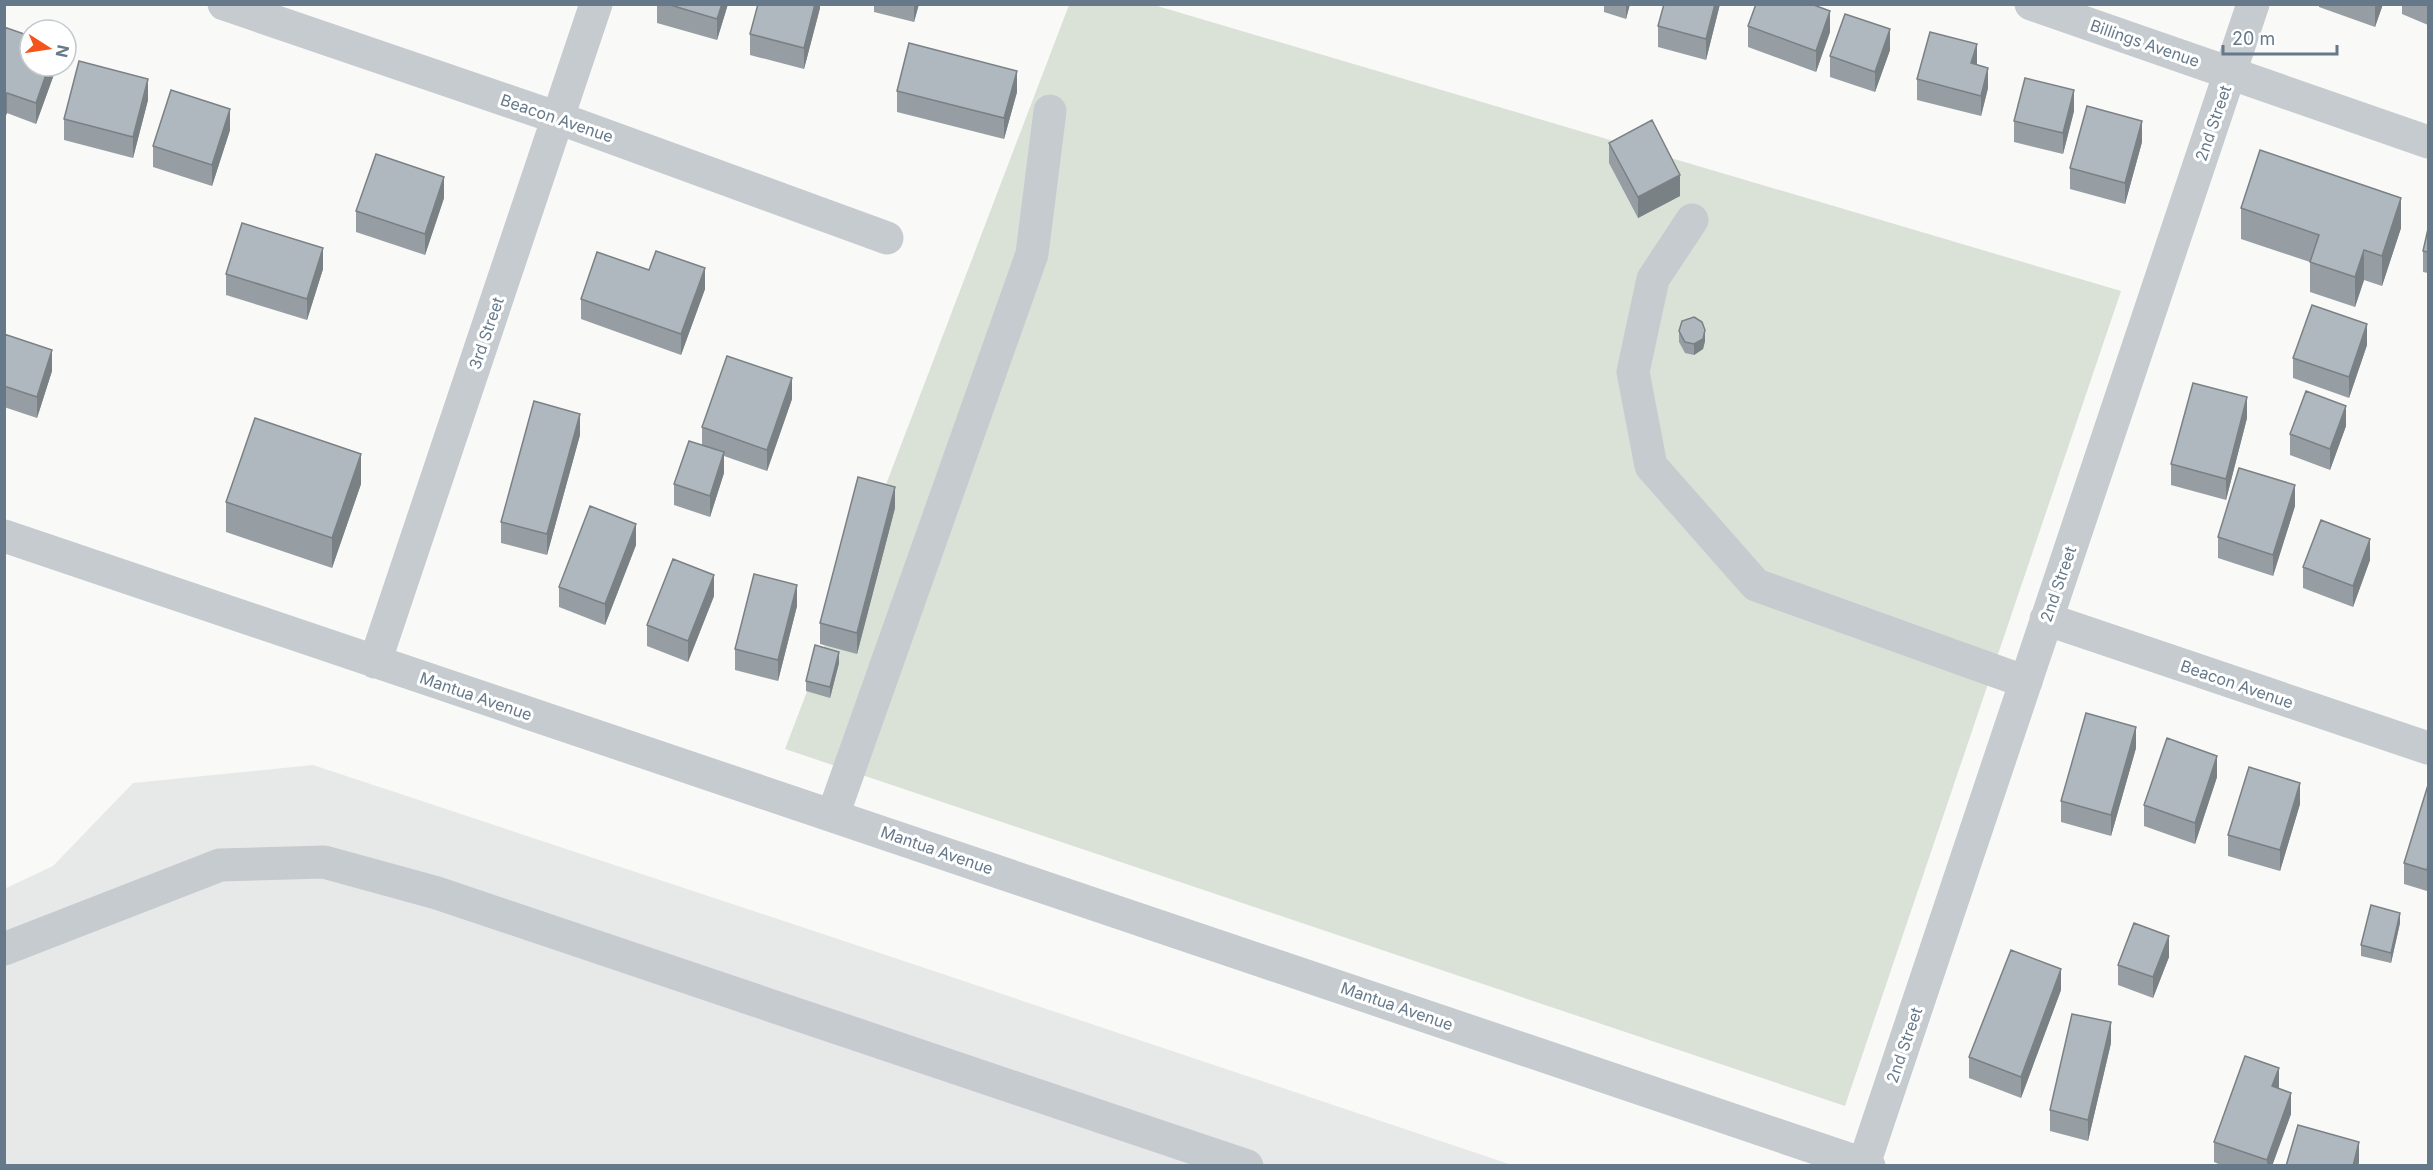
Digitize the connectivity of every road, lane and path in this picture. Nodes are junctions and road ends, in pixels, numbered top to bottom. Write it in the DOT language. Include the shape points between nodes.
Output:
graph roads {
  1 [pos="224,4"];
  2 [pos="596,4"];
  3 [pos="2031,4"];
  4 [pos="2253,4"];
  5 [pos="2230,72"];
  6 [pos="1050,111"];
  7 [pos="558,118"];
  8 [pos="2428,142"];
  9 [pos="1692,220"];
  10 [pos="887,238"];
  11 [pos="7,542"];
  12 [pos="2046,619"];
  13 [pos="375,662"];
  14 [pos="2026,682"];
  15 [pos="2428,748"];
  16 [pos="833,815"];
  17 [pos="4,949"];
  18 [pos="1867,1165"];
  19 [pos="1247,1166"];
  1 -- 7 [label="street, Beacon Avenue"];
  2 -- 7 [label="street, 3rd Street"];
  3 -- 5 [label="street, Billings Avenue"];
  4 -- 5 [label="street, 2nd Street"];
  5 -- 8 [label="street, Billings Avenue"];
  5 -- 12 [label="street, 2nd Street"];
  6 -- 16 [label="street" via="1032,254"];
  7 -- 10 [label="street, Beacon Avenue"];
  7 -- 13 [label="street, 3rd Street"];
  9 -- 14 [label="street" via="1653,279 1633,372 1650,466 1756,585"];
  11 -- 13 [label="street, Mantua Avenue"];
  12 -- 14 [label="street, 2nd Street"];
  12 -- 15 [label="street, Beacon Avenue"];
  13 -- 16 [label="street, Mantua Avenue"];
  14 -- 18 [label="street, 2nd Street"];
  16 -- 18 [label="street, Mantua Avenue"];
  17 -- 19 [label="street" via="220,865 324,862 437,892"];
}
